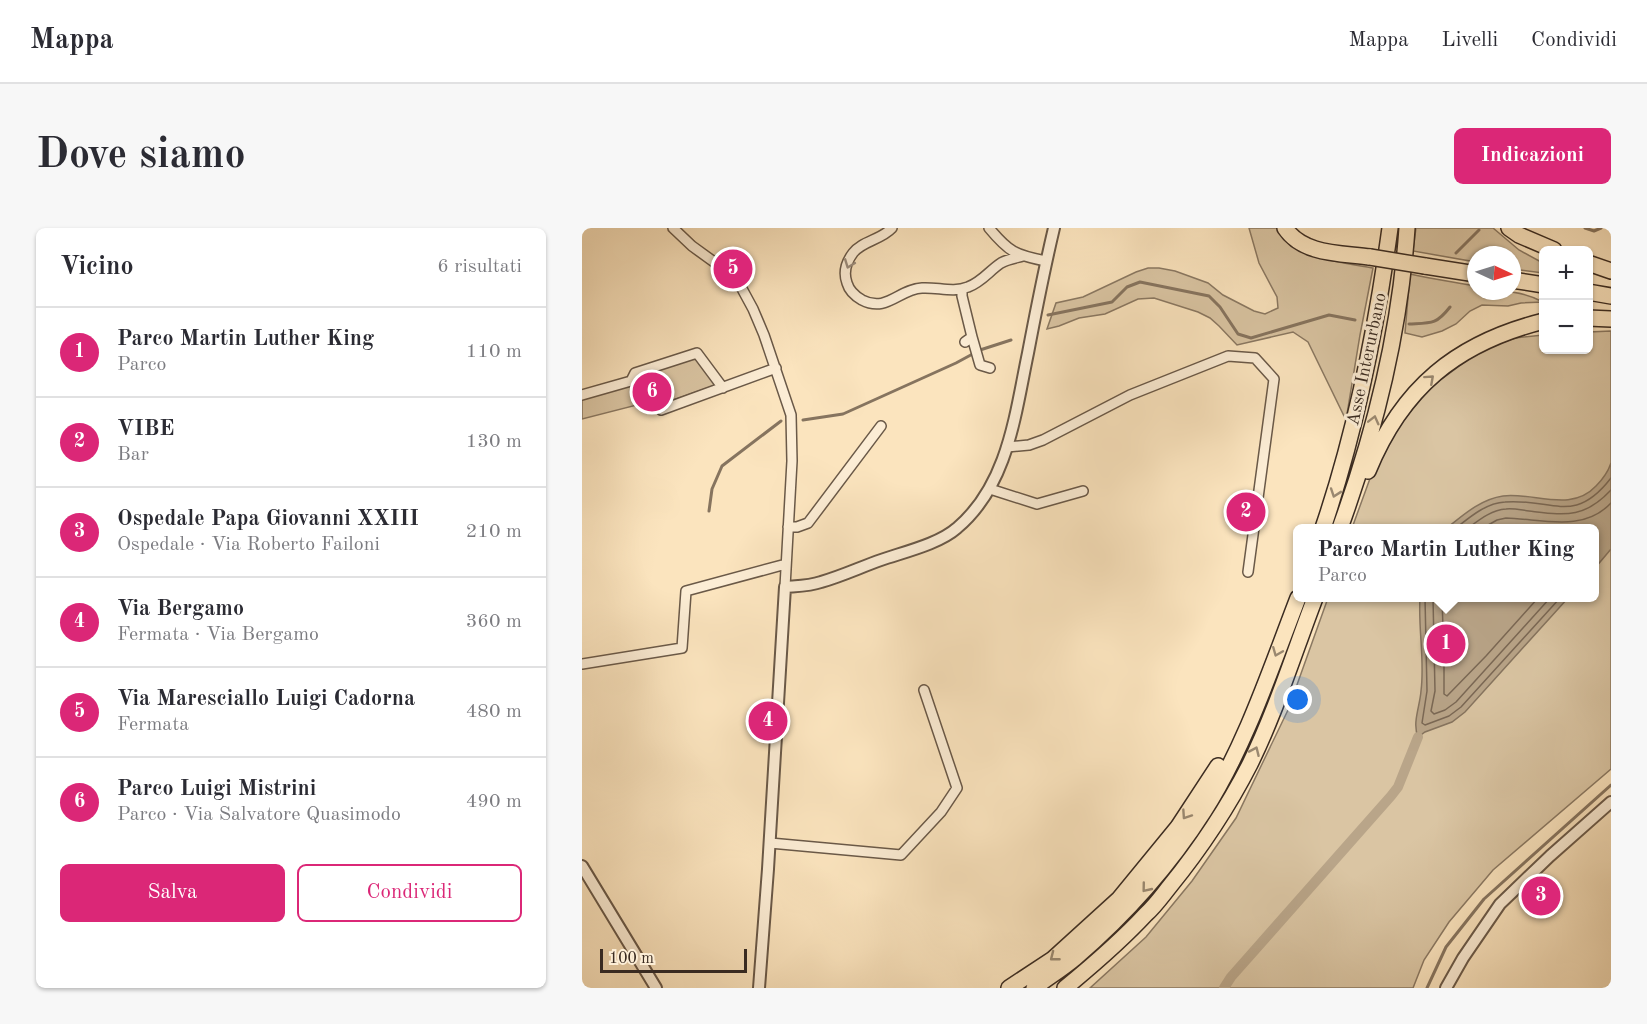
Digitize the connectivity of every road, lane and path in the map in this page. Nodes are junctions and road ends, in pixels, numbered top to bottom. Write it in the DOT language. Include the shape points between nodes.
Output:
graph roads {
  1 [pos="673,228"];
  2 [pos="892,228"];
  3 [pos="989,228"];
  4 [pos="1054,228"];
  5 [pos="1285,228"];
  6 [pos="1390,228"];
  7 [pos="1407,228"];
  8 [pos="1509,228"];
  9 [pos="1545,246"];
  10 [pos="1023,256"];
  11 [pos="1046,261"];
  12 [pos="1593,265"];
  13 [pos="1611,271"];
  14 [pos="1467,273"];
  15 [pos="1521,281"];
  16 [pos="1539,284"];
  17 [pos="962,289"];
  18 [pos="1593,293"];
  19 [pos="1611,296"];
  20 [pos="1593,318"];
  21 [pos="1611,319"];
  22 [pos="1539,322"];
  23 [pos="776,368"];
  24 [pos="990,368"];
  25 [pos="723,388"];
  26 [pos="582,395"];
  27 [pos="661,410"];
  28 [pos="881,426"];
  29 [pos="1007,447"];
  30 [pos="990,489"];
  31 [pos="1083,491"];
  32 [pos="1352,496"];
  33 [pos="1324,524"];
  34 [pos="1342,524"];
  35 [pos="788,527"];
  36 [pos="786,564"];
  37 [pos="1248,573"];
  38 [pos="785,587"];
  39 [pos="1296,602"];
  40 [pos="1314,602"];
  41 [pos="582,664"];
  42 [pos="924,690"];
  43 [pos="1252,714"];
  44 [pos="1611,802"];
  45 [pos="770,843"];
  46 [pos="582,866"];
  47 [pos="1148,913"];
  48 [pos="656,988"];
  49 [pos="759,988"];
  50 [pos="1009,988"];
  51 [pos="1034,988"];
  52 [pos="1065,988"];
  53 [pos="1078,988"];
  54 [pos="1446,988"];
  1 -- 23 [label="street" via="740,285"];
  2 -- 17 [label="street, one-way" via="855,250 849,260 845,272 855,296 877,304 920,288"];
  3 -- 10 [label="street" via="1005,247"];
  4 -- 11 [label="street"];
  5 -- 14 [label="highway, bridge" via="1293,238 1312,248"];
  6 -- 33 [label="highway, one-way" via="1363,387"];
  32 -- 7 [label="highway, Asse Interurbano, one-way" via="1398,313"];
  8 -- 9 [label="highway"];
  10 -- 11 [label="street"];
  10 -- 17 [label="street" via="1003,262"];
  11 -- 29 [label="street"];
  12 -- 13 [label="highway"];
  15 -- 16 [label="highway"];
  17 -- 24 [label="street" via="968,339 980,365"];
  18 -- 19 [label="highway"];
  20 -- 21 [label="highway"];
  32 -- 22 [label="highway, one-way" via="1362,485 1377,448 1411,397 1432,376 1486,340"];
  23 -- 25 [label="street"];
  23 -- 35 [label="street" via="791,416"];
  25 -- 26 [label="street" via="697,353 635,373 631,381"];
  25 -- 27 [label="street"];
  28 -- 35 [label="street" via="808,523"];
  29 -- 30 [label="street"];
  29 -- 37 [label="street" via="1043,440 1130,395 1228,356 1255,358 1274,379"];
  30 -- 31 [label="street" via="1036,504"];
  30 -- 38 [label="street" via="970,516 935,541 819,583"];
  32 -- 34 [label="highway"];
  35 -- 36 [label="street"];
  36 -- 38 [label="street"];
  36 -- 41 [label="street" via="686,591 682,648"];
  38 -- 45 [label="street"];
  39 -- 43 [label="highway, one-way"];
  47 -- 40 [label="highway, one-way" via="1179,875 1250,763"];
  42 -- 45 [label="street" via="957,788 941,812 901,855"];
  43 -- 50 [label="highway, one-way" via="1235,733 1215,773 1178,827 1119,899 1053,959"];
  43 -- 51 [label="highway, one-way" via="1205,810 1178,848 1111,925"];
  44 -- 54 [label="street" via="1500,904"];
  45 -- 49 [label="street"];
  46 -- 48 [label="street"];
  47 -- 52 [label="highway"];
  47 -- 53 [label="highway" via="1133,939"];
}
